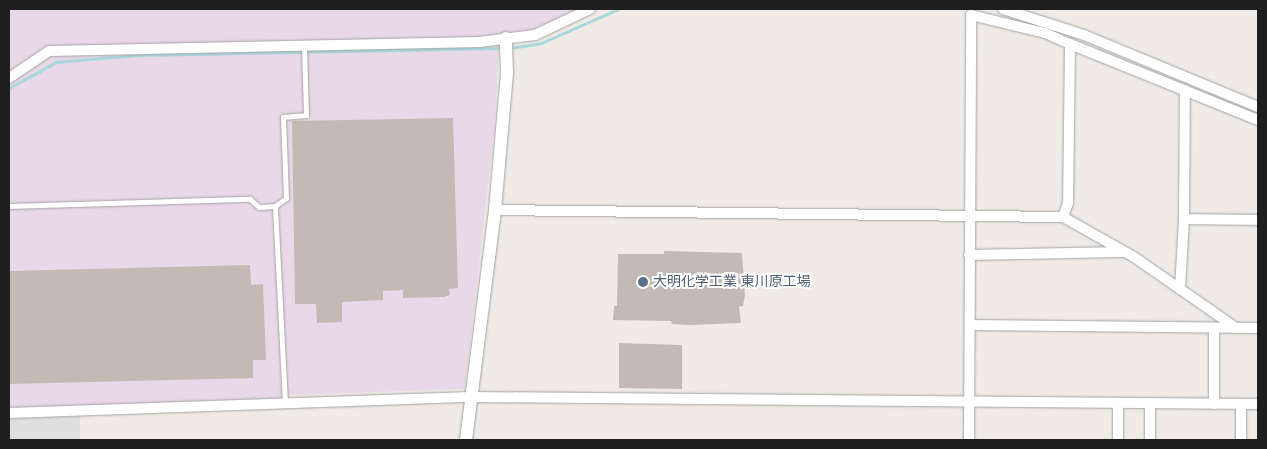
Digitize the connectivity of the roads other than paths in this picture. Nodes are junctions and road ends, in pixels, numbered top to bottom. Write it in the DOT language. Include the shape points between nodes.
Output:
graph roads {
  1 [pos="590,9"];
  2 [pos="1003,9"];
  3 [pos="506,40"];
  4 [pos="1070,44"];
  5 [pos="304,48"];
  6 [pos="9,78"];
  7 [pos="1185,90"];
  8 [pos="1258,108"];
  9 [pos="1258,120"];
  10 [pos="9,206"];
  11 [pos="275,206"];
  12 [pos="495,210"];
  13 [pos="968,215"];
  14 [pos="1062,217"];
  15 [pos="1184,219"];
  16 [pos="1258,220"];
  17 [pos="1123,252"];
  18 [pos="969,255"];
  19 [pos="1180,289"];
  20 [pos="970,325"];
  21 [pos="1214,328"];
  22 [pos="1236,328"];
  23 [pos="1258,328"];
  24 [pos="471,397"];
  25 [pos="970,402"];
  26 [pos="1118,403"];
  27 [pos="1150,404"];
  28 [pos="1214,404"];
  29 [pos="1241,404"];
  30 [pos="1258,404"];
  31 [pos="285,405"];
  32 [pos="9,413"];
  33 [pos="466,440"];
  34 [pos="969,440"];
  35 [pos="1118,440"];
  36 [pos="1150,440"];
  37 [pos="1241,440"];
  1 -- 3 [label="street" via="535,35"];
  2 -- 8 [label="street" via="1084,35"];
  3 -- 5 [label="street"];
  3 -- 12 [label="street"];
  4 -- 7 [label="street"];
  4 -- 13 [label="street" via="1045,33 971,15"];
  4 -- 14 [label="street" via="1068,203"];
  5 -- 6 [label="street" via="49,51"];
  5 -- 11 [label="lane" via="306,116 283,117 286,198"];
  7 -- 9 [label="street"];
  7 -- 15 [label="street"];
  10 -- 11 [label="lane" via="250,199 259,207"];
  11 -- 31 [label="lane"];
  12 -- 13 [label="street"];
  12 -- 24 [label="street"];
  13 -- 14 [label="street"];
  13 -- 18 [label="street"];
  14 -- 17 [label="street"];
  15 -- 16 [label="street"];
  15 -- 19 [label="street"];
  17 -- 18 [label="street"];
  17 -- 19 [label="street"];
  18 -- 20 [label="street"];
  19 -- 22 [label="street"];
  20 -- 21 [label="street"];
  20 -- 25 [label="street"];
  21 -- 22 [label="street"];
  21 -- 28 [label="street"];
  22 -- 23 [label="street"];
  24 -- 25 [label="street"];
  24 -- 31 [label="street"];
  24 -- 33 [label="street"];
  25 -- 26 [label="street"];
  25 -- 34 [label="street"];
  26 -- 27 [label="street"];
  26 -- 35 [label="street"];
  27 -- 28 [label="street"];
  27 -- 36 [label="street"];
  28 -- 29 [label="street"];
  29 -- 30 [label="street"];
  29 -- 37 [label="street"];
  31 -- 32 [label="street"];
}
